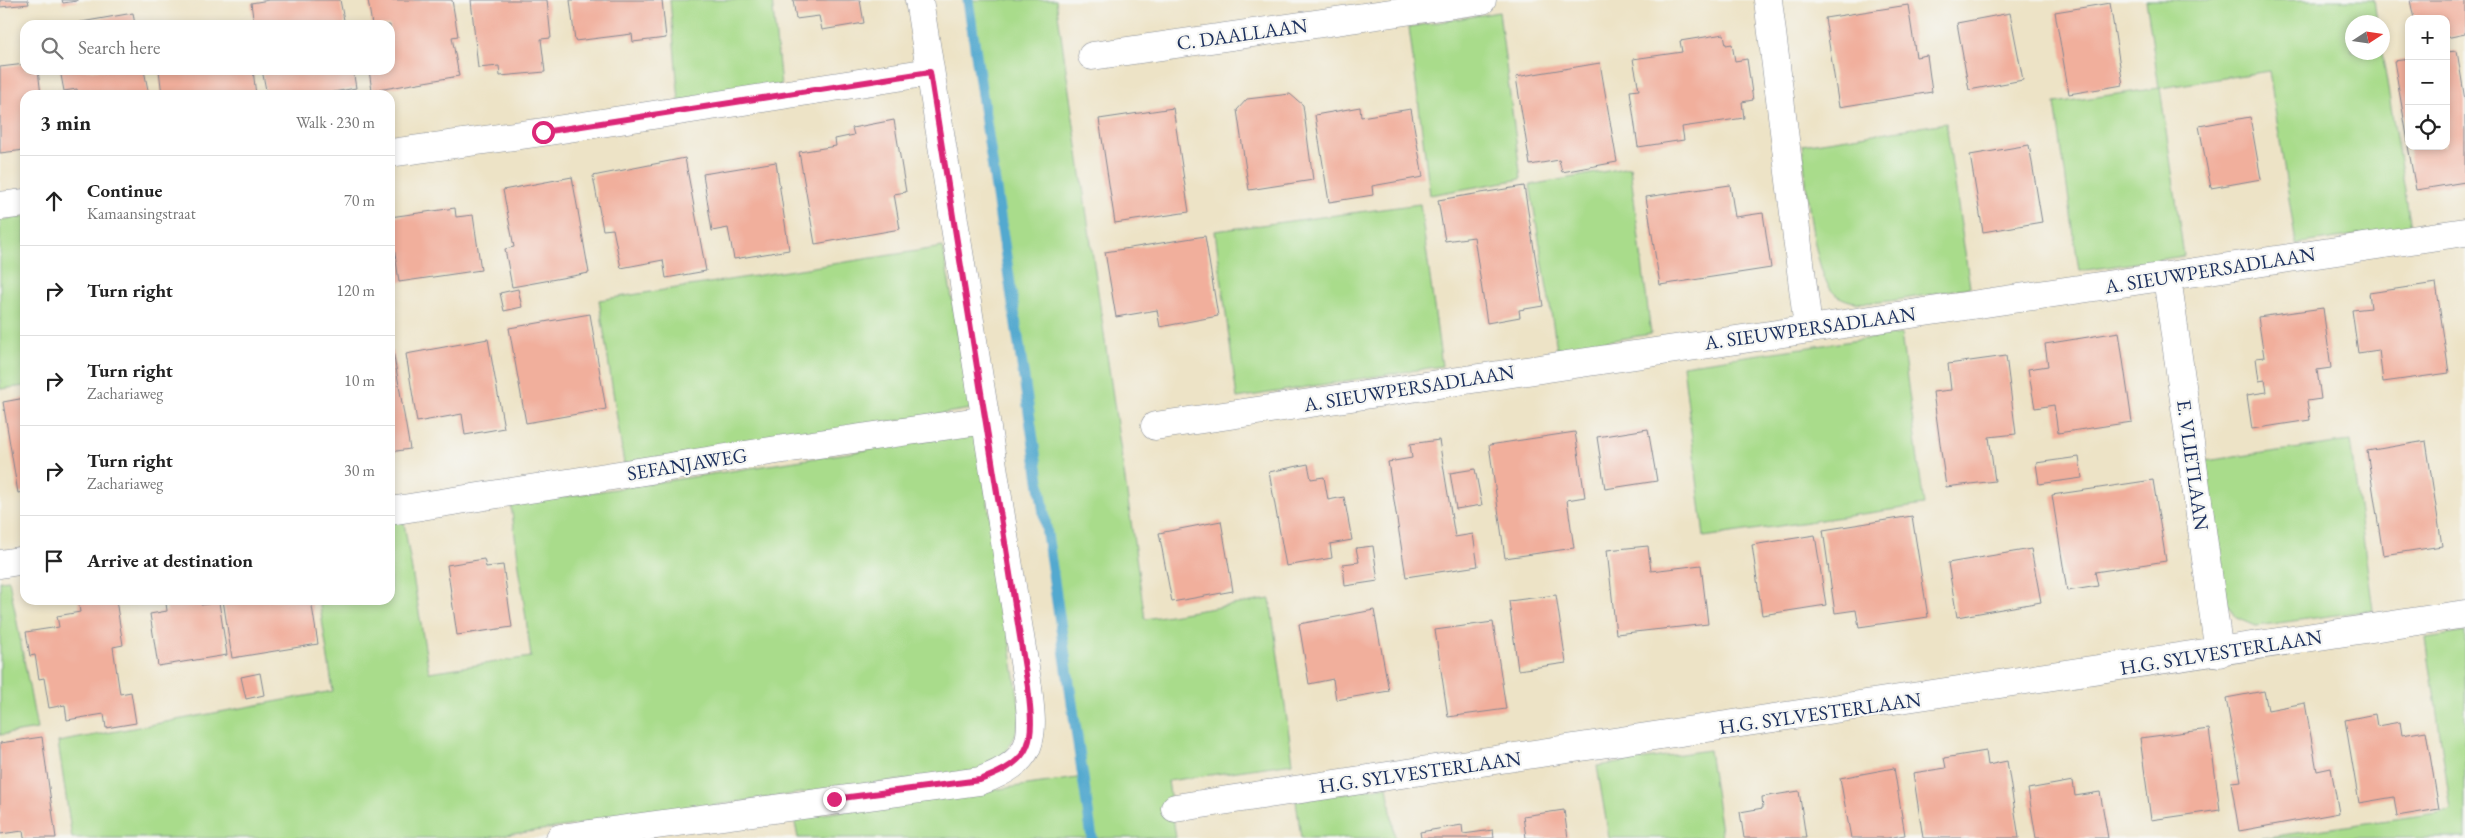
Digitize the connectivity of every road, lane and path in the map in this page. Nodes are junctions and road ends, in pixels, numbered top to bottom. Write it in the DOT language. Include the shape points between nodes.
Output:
graph roads {
  1 [pos="919,0"];
  2 [pos="1482,0"];
  3 [pos="1768,0"];
  4 [pos="1092,56"];
  5 [pos="930,72"];
  6 [pos="395,152"];
  7 [pos="20,204"];
  8 [pos="0,206"];
  9 [pos="2465,232"];
  10 [pos="2167,277"];
  11 [pos="1808,328"];
  12 [pos="986,420"];
  13 [pos="1155,426"];
  14 [pos="395,510"];
  15 [pos="20,561"];
  16 [pos="0,564"];
  17 [pos="2465,614"];
  18 [pos="2219,653"];
  19 [pos="1175,808"];
  20 [pos="560,838"];
  1 -- 5 [label="street"];
  2 -- 4 [label="street, C. DAALLAAN"];
  3 -- 11 [label="street"];
  5 -- 6 [label="street"];
  5 -- 12 [label="street"];
  7 -- 8 [label="street"];
  9 -- 10 [label="street, A. SIEUWPERSADLAAN"];
  10 -- 11 [label="street, A. SIEUWPERSADLAAN"];
  10 -- 18 [label="street, E. VLIETLAAN"];
  11 -- 13 [label="street, A. SIEUWPERSADLAAN"];
  12 -- 14 [label="street, SEFANJAWEG"];
  12 -- 20 [label="street" via="1028,687 1032,724 1028,750 1002,773 980,780"];
  15 -- 16 [label="street"];
  17 -- 18 [label="street, H.G. SYLVESTERLAAN"];
  18 -- 19 [label="street, H.G. SYLVESTERLAAN"];
}
